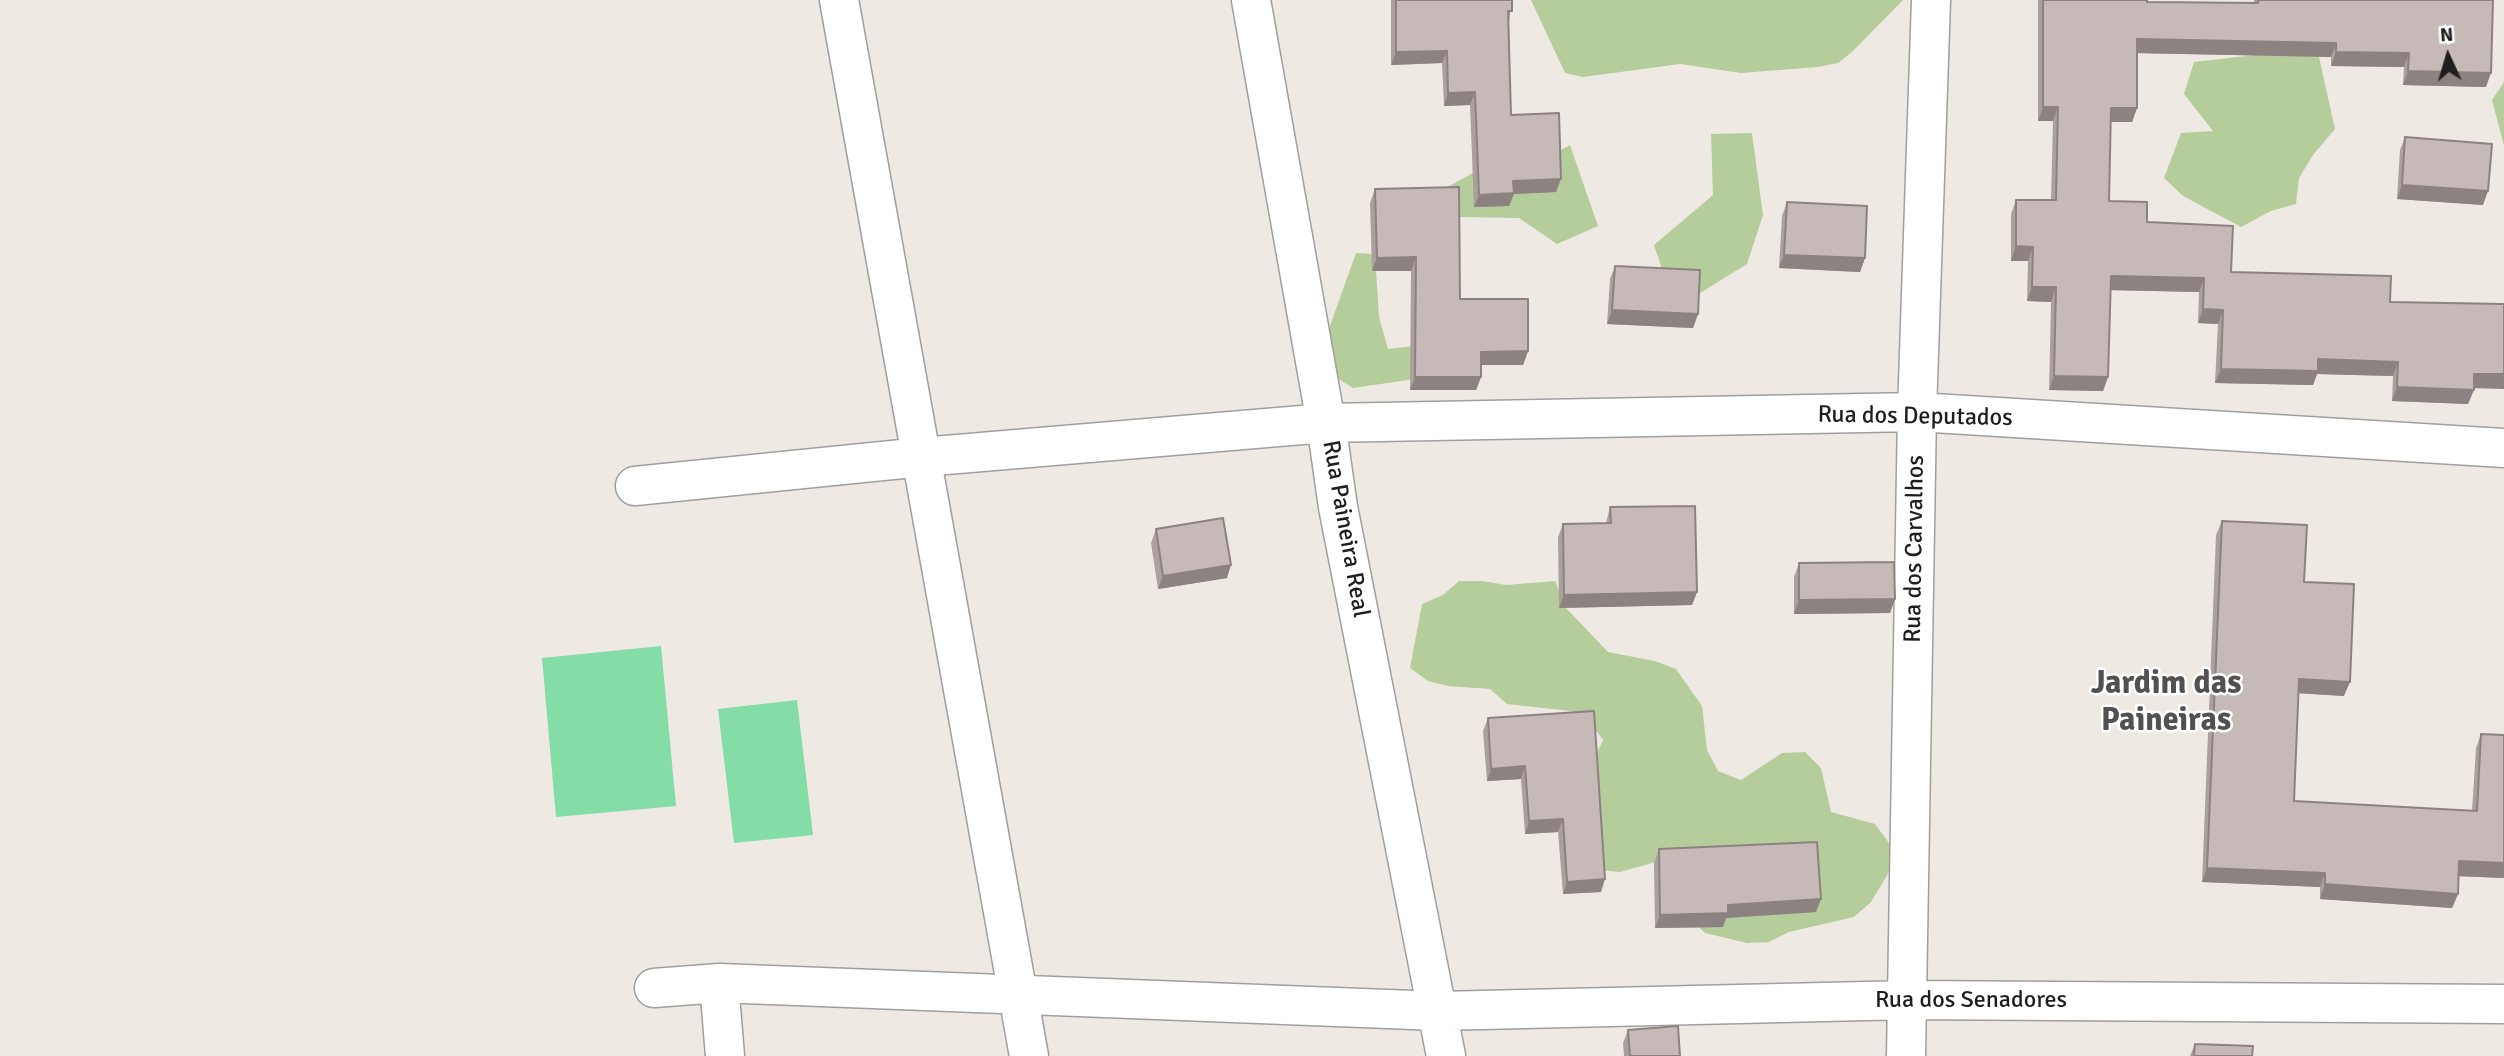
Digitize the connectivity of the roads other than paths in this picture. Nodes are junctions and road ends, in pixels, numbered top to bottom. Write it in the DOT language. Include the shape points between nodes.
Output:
graph roads {
  1 [pos="839,0"];
  2 [pos="1251,0"];
  3 [pos="1931,0"];
  4 [pos="1917,412"];
  5 [pos="1326,423"];
  6 [pos="2504,448"];
  7 [pos="922,457"];
  8 [pos="635,486"];
  9 [pos="719,983"];
  10 [pos="654,988"];
  11 [pos="1019,994"];
  12 [pos="1909,1000"];
  13 [pos="2504,1004"];
  14 [pos="1439,1011"];
  15 [pos="725,1056"];
  16 [pos="1029,1056"];
  17 [pos="1446,1056"];
  18 [pos="1906,1056"];
  1 -- 7 [label="street"];
  2 -- 5 [label="street, Rua Paineira Real"];
  3 -- 4 [label="street, Rua dos Carvalhos"];
  4 -- 5 [label="street, Rua dos Deputados"];
  4 -- 6 [label="street, Rua dos Deputados"];
  4 -- 12 [label="street, Rua dos Carvalhos"];
  5 -- 7 [label="street, Rua dos Deputados"];
  5 -- 14 [label="street, Rua Paineira Real" via="1338,507"];
  7 -- 8 [label="street, Rua dos Deputados"];
  7 -- 11 [label="street"];
  9 -- 10 [label="street, Rua dos Senadores"];
  9 -- 11 [label="street, Rua dos Senadores"];
  9 -- 15 [label="street"];
  11 -- 14 [label="street, Rua dos Senadores"];
  11 -- 16 [label="street"];
  12 -- 13 [label="street, Rua dos Senadores"];
  12 -- 14 [label="street, Rua dos Senadores"];
  12 -- 18 [label="street, Rua dos Carvalhos"];
  14 -- 17 [label="street, Rua Paineira Real"];
}
